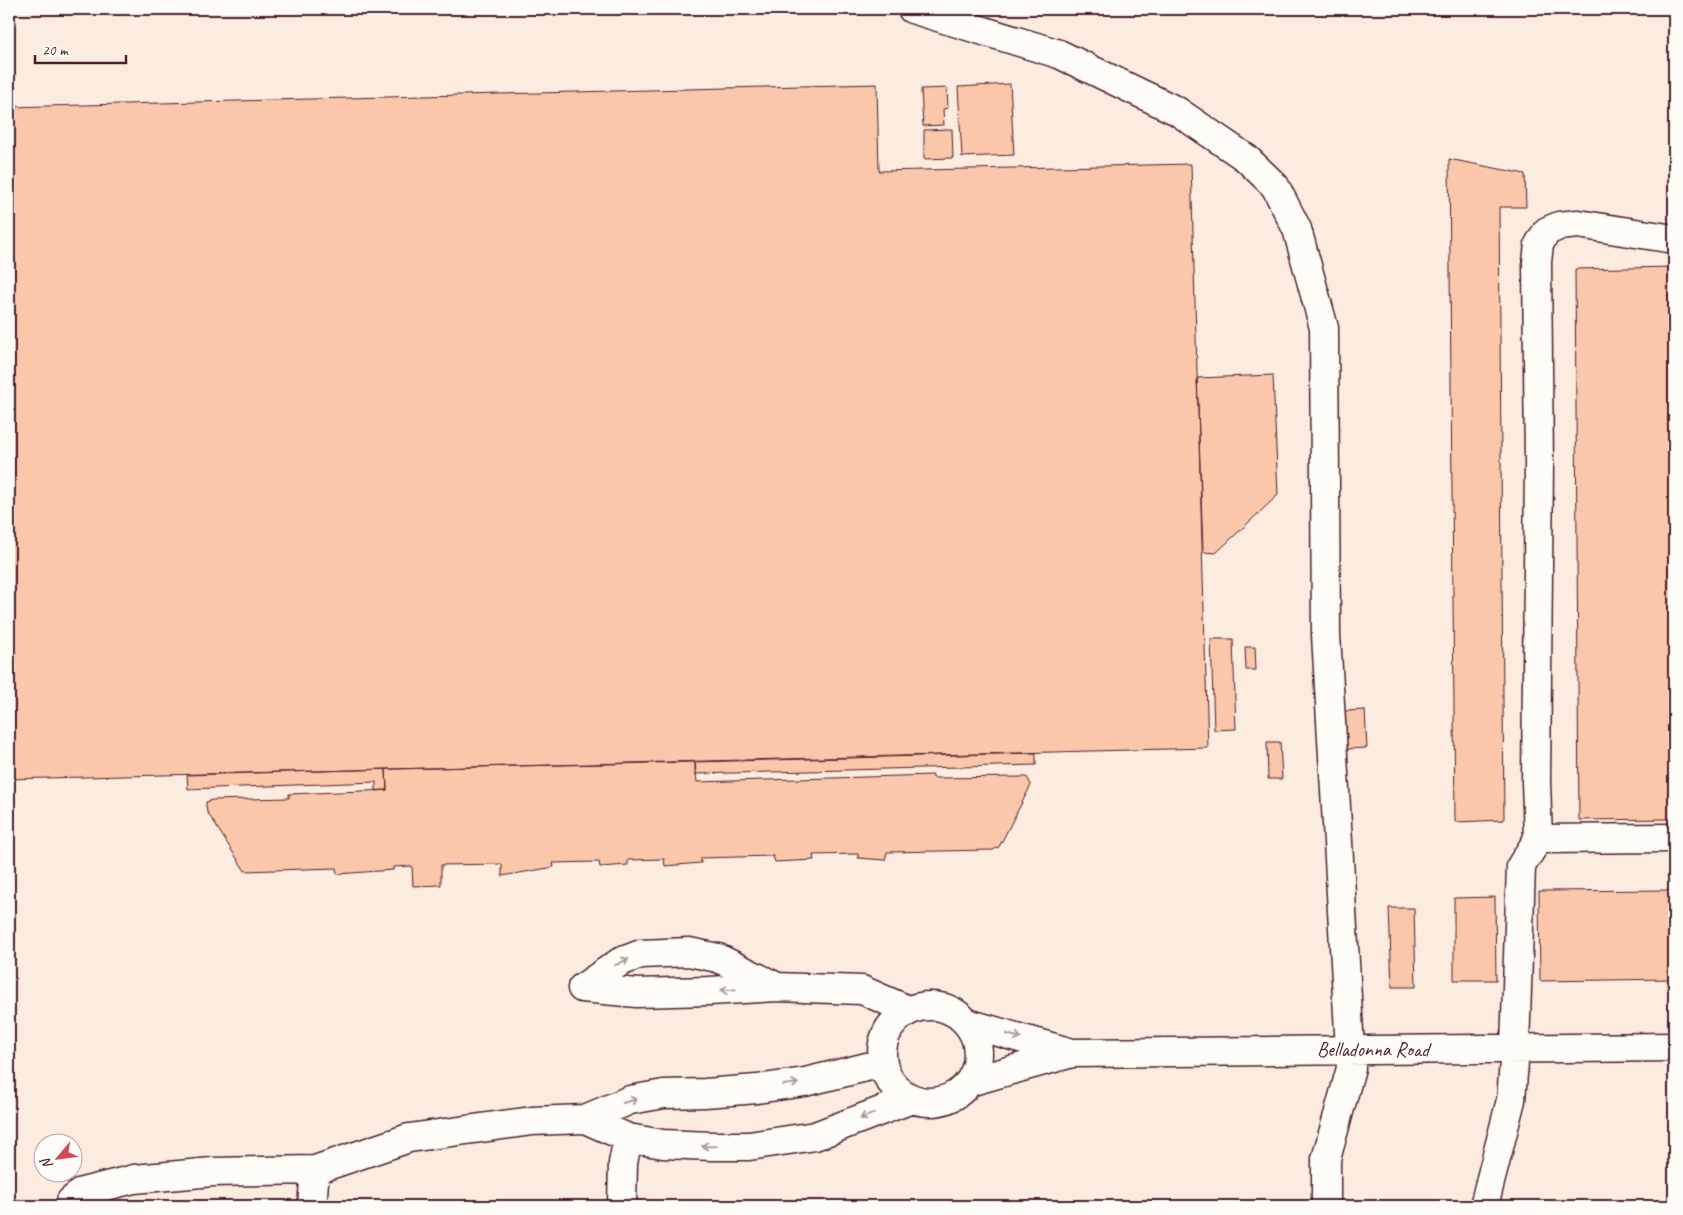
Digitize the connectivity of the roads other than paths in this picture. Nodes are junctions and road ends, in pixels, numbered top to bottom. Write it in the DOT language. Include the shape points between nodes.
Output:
graph roads {
  1 [pos="912,9"];
  2 [pos="1674,239"];
  3 [pos="1538,838"];
  4 [pos="1674,838"];
  5 [pos="776,986"];
  6 [pos="908,1010"];
  7 [pos="966,1023"];
  8 [pos="1674,1047"];
  9 [pos="1515,1048"];
  10 [pos="1350,1049"];
  11 [pos="1072,1053"];
  12 [pos="883,1063"];
  13 [pos="969,1082"];
  14 [pos="912,1099"];
  15 [pos="585,1119"];
  16 [pos="628,1138"];
  17 [pos="315,1170"];
  18 [pos="70,1206"];
  19 [pos="312,1206"];
  20 [pos="624,1206"];
  21 [pos="1326,1206"];
  22 [pos="1484,1206"];
  1 -- 10 [label="street" via="1059,54 1177,111 1246,158 1275,186 1297,230 1324,328 1326,635"];
  2 -- 3 [label="street" via="1578,224 1547,231 1539,244"];
  3 -- 4 [label="street"];
  3 -- 9 [label="street" via="1521,866"];
  5 -- 5 [label="street, one-way" via="637,992 582,988 620,962 641,954 689,952 718,958"];
  5 -- 6 [label="street" via="862,990"];
  6 -- 7 [label="street, Belladonna Road" via="939,1006 954,1012"];
  6 -- 12 [label="street" via="887,1032 882,1048"];
  7 -- 11 [label="street, Belladonna Road, one-way"];
  7 -- 13 [label="street, Belladonna Road" via="975,1036 978,1052 976,1068"];
  8 -- 9 [label="street, Belladonna Road"];
  9 -- 10 [label="street, Belladonna Road"];
  9 -- 22 [label="street" via="1511,1100"];
  10 -- 11 [label="street, Belladonna Road"];
  10 -- 21 [label="street" via="1351,1068 1326,1159"];
  11 -- 13 [label="street, Belladonna Road"];
  12 -- 14 [label="street" via="889,1078"];
  15 -- 12 [label="street, one-way" via="630,1100 805,1082"];
  13 -- 14 [label="street, Belladonna Road" via="944,1100"];
  14 -- 16 [label="street, one-way" via="815,1136 749,1146 663,1144"];
  15 -- 16 [label="street"];
  15 -- 17 [label="street" via="532,1121 409,1138"];
  16 -- 20 [label="street" via="623,1163"];
  17 -- 18 [label="street" via="213,1172 134,1179 82,1192"];
  17 -- 19 [label="street"];
}
